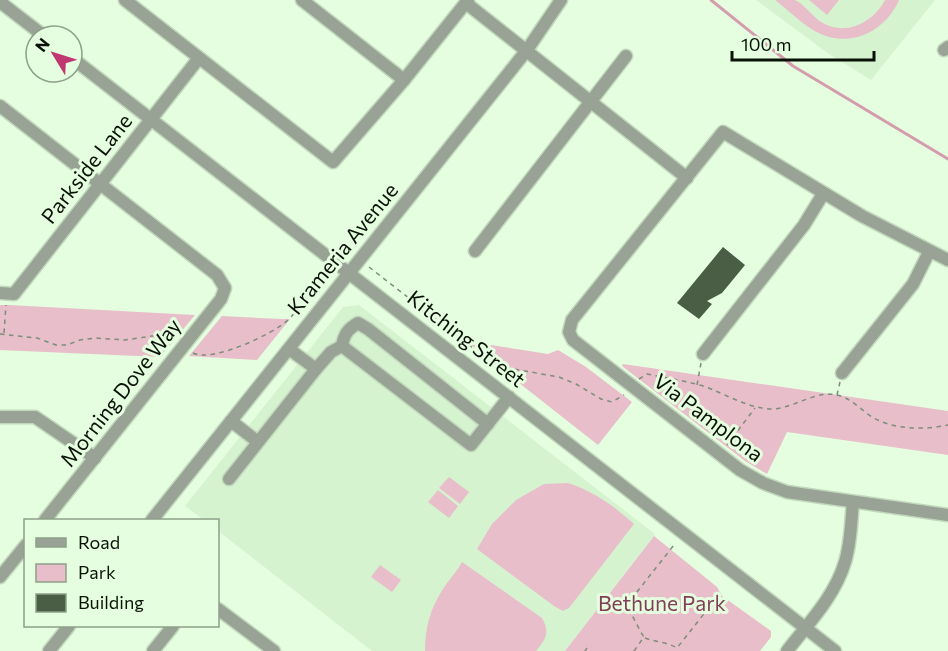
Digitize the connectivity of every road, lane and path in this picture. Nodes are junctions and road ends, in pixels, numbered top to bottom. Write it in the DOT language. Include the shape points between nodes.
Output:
graph roads {
  1 [pos="125,0"];
  2 [pos="302,0"];
  3 [pos="561,0"];
  4 [pos="467,1"];
  5 [pos="0,2"];
  6 [pos="28,24"];
  7 [pos="527,50"];
  8 [pos="626,56"];
  9 [pos="199,57"];
  10 [pos="84,67"];
  11 [pos="404,80"];
  12 [pos="591,101"];
  13 [pos="0,106"];
  14 [pos="150,119"];
  15 [pos="687,178"];
  16 [pos="100,184"];
  17 [pos="823,194"];
  18 [pos="475,251"];
  19 [pos="929,252"];
  20 [pos="948,260"];
  21 [pos="374,271"];
  22 [pos="349,273"];
  23 [pos="321,276"];
  24 [pos="3,293"];
  25 [pos="2,334"];
  26 [pos="183,346"];
  27 [pos="342,346"];
  28 [pos="289,349"];
  29 [pos="703,354"];
  30 [pos="316,369"];
  31 [pos="842,373"];
  32 [pos="697,385"];
  33 [pos="633,387"];
  34 [pos="509,397"];
  35 [pos="756,408"];
  36 [pos="0,417"];
  37 [pos="231,421"];
  38 [pos="488,424"];
  39 [pos="948,425"];
  40 [pos="258,442"];
  41 [pos="720,454"];
  42 [pos="94,458"];
  43 [pos="229,479"];
  44 [pos="853,502"];
  45 [pos="948,515"];
  46 [pos="46,519"];
  47 [pos="153,519"];
  48 [pos="674,545"];
  49 [pos="24,547"];
  50 [pos="0,577"];
  51 [pos="722,591"];
  52 [pos="219,610"];
  53 [pos="68,627"];
  54 [pos="172,627"];
  55 [pos="805,628"];
  56 [pos="644,637"];
  57 [pos="587,648"];
  58 [pos="49,651"];
  59 [pos="153,651"];
  60 [pos="274,651"];
  61 [pos="585,651"];
  62 [pos="633,651"];
  63 [pos="787,651"];
  64 [pos="835,651"];
  1 -- 9 [label="street"];
  2 -- 11 [label="street"];
  3 -- 7 [label="street, Krameria Avenue"];
  4 -- 7 [label="street"];
  4 -- 11 [label="street"];
  5 -- 6 [label="street"];
  7 -- 12 [label="street"];
  7 -- 22 [label="street, Krameria Avenue"];
  8 -- 12 [label="street"];
  9 -- 11 [label="street" via="333,162"];
  9 -- 14 [label="street, Parkside Lane"];
  10 -- 14 [label="street, Kitching Street"];
  12 -- 15 [label="street"];
  12 -- 18 [label="street"];
  13 -- 16 [label="street"];
  14 -- 16 [label="street, Parkside Lane"];
  14 -- 22 [label="street, Kitching Street"];
  15 -- 17 [label="street" via="723,132"];
  15 -- 33 [label="street, Via Pamplona" via="572,320 569,332 573,340"];
  16 -- 24 [label="street, Parkside Lane" via="14,294"];
  16 -- 26 [label="street, Morning Dove Way" via="218,275 225,288"];
  17 -- 19 [label="street"];
  17 -- 29 [label="street" via="804,225"];
  19 -- 20 [label="street"];
  19 -- 31 [label="street" via="913,284"];
  21 -- 33 [label="path" via="496,366 559,377 612,402"];
  22 -- 28 [label="street, Krameria Avenue"];
  22 -- 34 [label="street, Kitching Street"];
  23 -- 26 [label="path" via="292,316 267,334 216,354 196,355"];
  24 -- 25 [label="path"];
  25 -- 26 [label="path" via="63,345 95,338 125,340 166,334"];
  26 -- 42 [label="street, Morning Dove Way"];
  27 -- 30 [label="street"];
  27 -- 38 [label="street" via="471,445"];
  27 -- 38 [label="street" via="344,336 358,323"];
  28 -- 30 [label="street"];
  28 -- 37 [label="street, Krameria Avenue"];
  29 -- 32 [label="path"];
  30 -- 40 [label="street"];
  32 -- 33 [label="path" via="648,374 641,376"];
  32 -- 35 [label="path"];
  33 -- 41 [label="street, Via Pamplona"];
  34 -- 38 [label="street"];
  34 -- 55 [label="street, Kitching Street"];
  35 -- 39 [label="path" via="787,407 823,395 837,395 889,425 922,429"];
  35 -- 41 [label="path"];
  36 -- 42 [label="street" via="35,417"];
  37 -- 40 [label="street"];
  37 -- 47 [label="street, Krameria Avenue"];
  40 -- 43 [label="street"];
  41 -- 44 [label="street, Via Pamplona" via="748,474 787,492"];
  42 -- 46 [label="street, Morning Dove Way"];
  44 -- 45 [label="street, Via Pamplona"];
  44 -- 55 [label="street" via="845,562 827,599"];
  48 -- 56 [label="path" via="625,607"];
  49 -- 50 [label="street"];
  51 -- 56 [label="path" via="677,648"];
  52 -- 60 [label="street"];
  53 -- 58 [label="street"];
  54 -- 59 [label="street"];
  55 -- 63 [label="street"];
  55 -- 64 [label="street, Kitching Street"];
  56 -- 62 [label="path"];
  57 -- 61 [label="path"];
}
